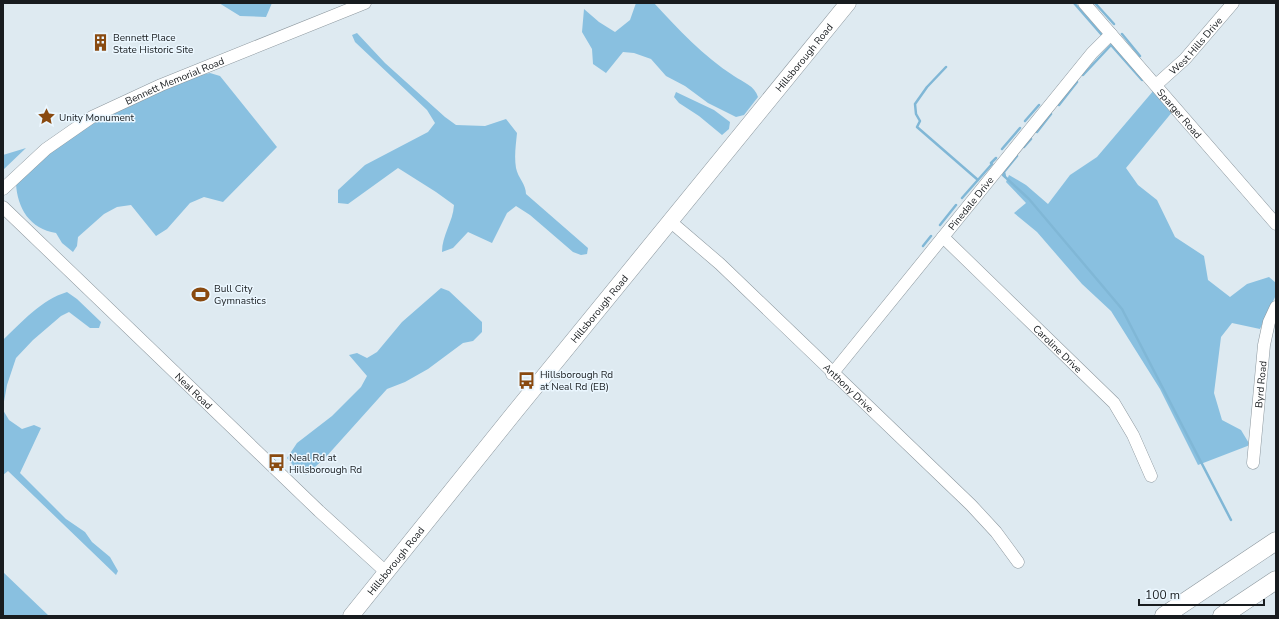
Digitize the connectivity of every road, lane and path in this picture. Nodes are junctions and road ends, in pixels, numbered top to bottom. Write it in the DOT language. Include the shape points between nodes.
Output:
graph roads {
  1 [pos="365,3"];
  2 [pos="848,3"];
  3 [pos="1084,3"];
  4 [pos="1233,3"];
  5 [pos="1111,34"];
  6 [pos="1156,85"];
  7 [pos="3,189"];
  8 [pos="3,207"];
  9 [pos="671,222"];
  10 [pos="1276,224"];
  11 [pos="943,237"];
  12 [pos="1276,307"];
  13 [pos="832,374"];
  14 [pos="1253,463"];
  15 [pos="1151,476"];
  16 [pos="1276,541"];
  17 [pos="1018,562"];
  18 [pos="386,572"];
  19 [pos="1276,580"];
  20 [pos="351,616"];
  21 [pos="1164,616"];
  22 [pos="1222,616"];
  1 -- 7 [label="street, Bennett Memorial Road" via="161,85 98,114 46,149"];
  2 -- 9 [label="main road, Hillsborough Road"];
  3 -- 5 [label="street, Sparger Road"];
  4 -- 6 [label="street, West Hills Drive" via="1186,59"];
  5 -- 6 [label="street, Sparger Road"];
  5 -- 11 [label="street, Pinedale Drive" via="1092,53"];
  6 -- 10 [label="street, Sparger Road"];
  8 -- 18 [label="street, Neal Road" via="319,511"];
  9 -- 13 [label="street, Anthony Drive" via="720,264"];
  9 -- 18 [label="main road, Hillsborough Road"];
  11 -- 13 [label="street, Pinedale Drive"];
  11 -- 15 [label="street, Caroline Drive" via="1114,403 1128,425"];
  12 -- 14 [label="street, Byrd Road" via="1269,322 1264,345"];
  13 -- 17 [label="street, Anthony Drive" via="971,505 996,532"];
  16 -- 21 [label="highway"];
  18 -- 20 [label="main road, Hillsborough Road"];
  19 -- 22 [label="highway"];
}
